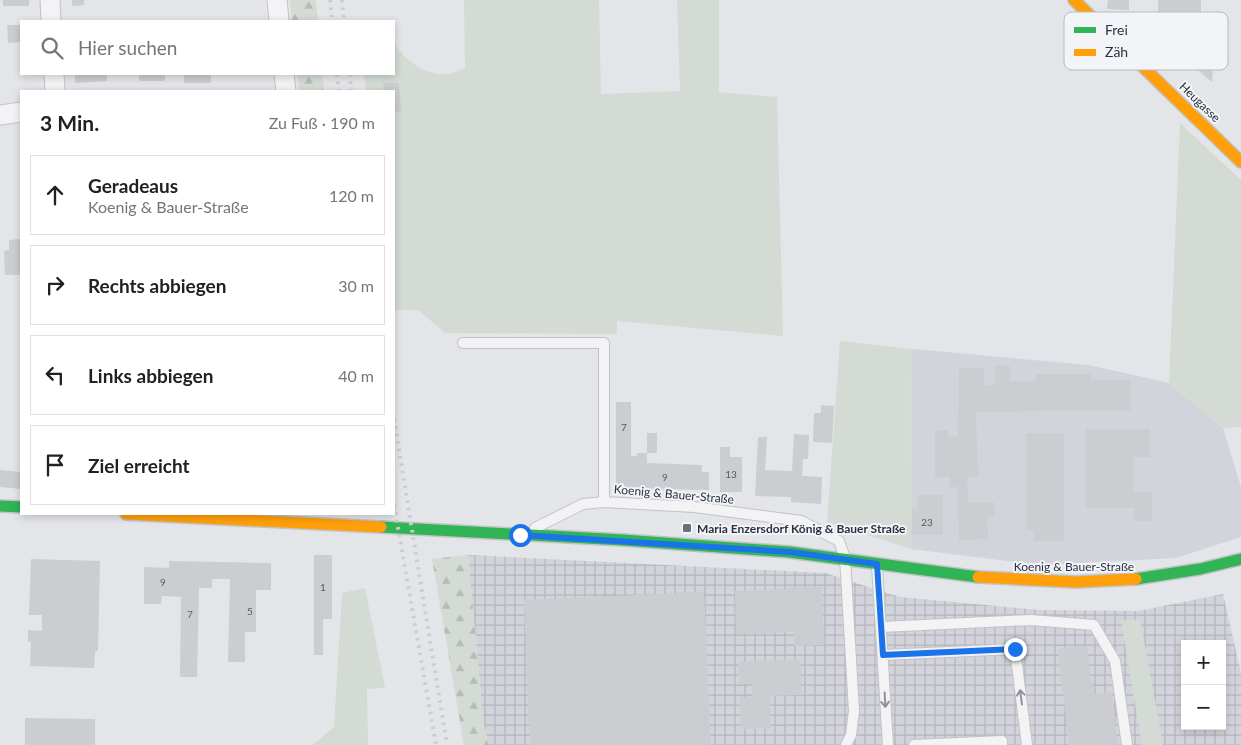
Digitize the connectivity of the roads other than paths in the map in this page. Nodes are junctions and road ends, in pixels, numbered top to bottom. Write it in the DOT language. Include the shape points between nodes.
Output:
graph roads {
  1 [pos="50,0"];
  2 [pos="277,0"];
  3 [pos="1074,0"];
  4 [pos="1086,12"];
  5 [pos="51,20"];
  6 [pos="279,20"];
  7 [pos="1146,70"];
  8 [pos="54,75"];
  9 [pos="284,75"];
  10 [pos="55,90"];
  11 [pos="286,90"];
  12 [pos="20,112"];
  13 [pos="0,115"];
  14 [pos="1241,162"];
  15 [pos="463,343"];
  16 [pos="604,502"];
  17 [pos="0,506"];
  18 [pos="20,507"];
  19 [pos="162,515"];
  20 [pos="344,520"];
  21 [pos="520,535"];
  22 [pos="845,558"];
  23 [pos="1241,558"];
  24 [pos="877,564"];
  25 [pos="881,627"];
  26 [pos="883,655"];
  27 [pos="846,745"];
  28 [pos="888,745"];
  29 [pos="914,745"];
  30 [pos="1002,745"];
  31 [pos="1027,745"];
  32 [pos="1127,745"];
  1 -- 5 [label="street"];
  2 -- 6 [label="street"];
  3 -- 4 [label="street, Heugasse"];
  7 -- 14 [label="street, Heugasse"];
  8 -- 10 [label="street"];
  9 -- 11 [label="street"];
  12 -- 13 [label="street"];
  15 -- 16 [label="lane" via="604,343"];
  16 -- 21 [label="lane, Koenig & Bauer-Straße" via="584,504"];
  16 -- 22 [label="lane, Koenig & Bauer-Straße" via="694,507 801,521 839,541"];
  17 -- 18 [label="street"];
  19 -- 20 [label="street, Koenig & Bauer-Straße"];
  20 -- 21 [label="street, Koenig & Bauer-Straße"];
  21 -- 22 [label="street, Koenig & Bauer-Straße"];
  22 -- 24 [label="street, Koenig & Bauer-Straße"];
  22 -- 27 [label="lane" via="854,711 851,735"];
  23 -- 24 [label="street, Koenig & Bauer-Straße" via="1174,576 1100,582 1039,582"];
  24 -- 25 [label="lane"];
  25 -- 26 [label="lane"];
  25 -- 32 [label="lane" via="1031,620 1094,625 1115,660"];
  26 -- 28 [label="lane, one-way"];
  31 -- 26 [label="lane, one-way" via="1015,649"];
  29 -- 30 [label="lane" via="1002,741"];
}
